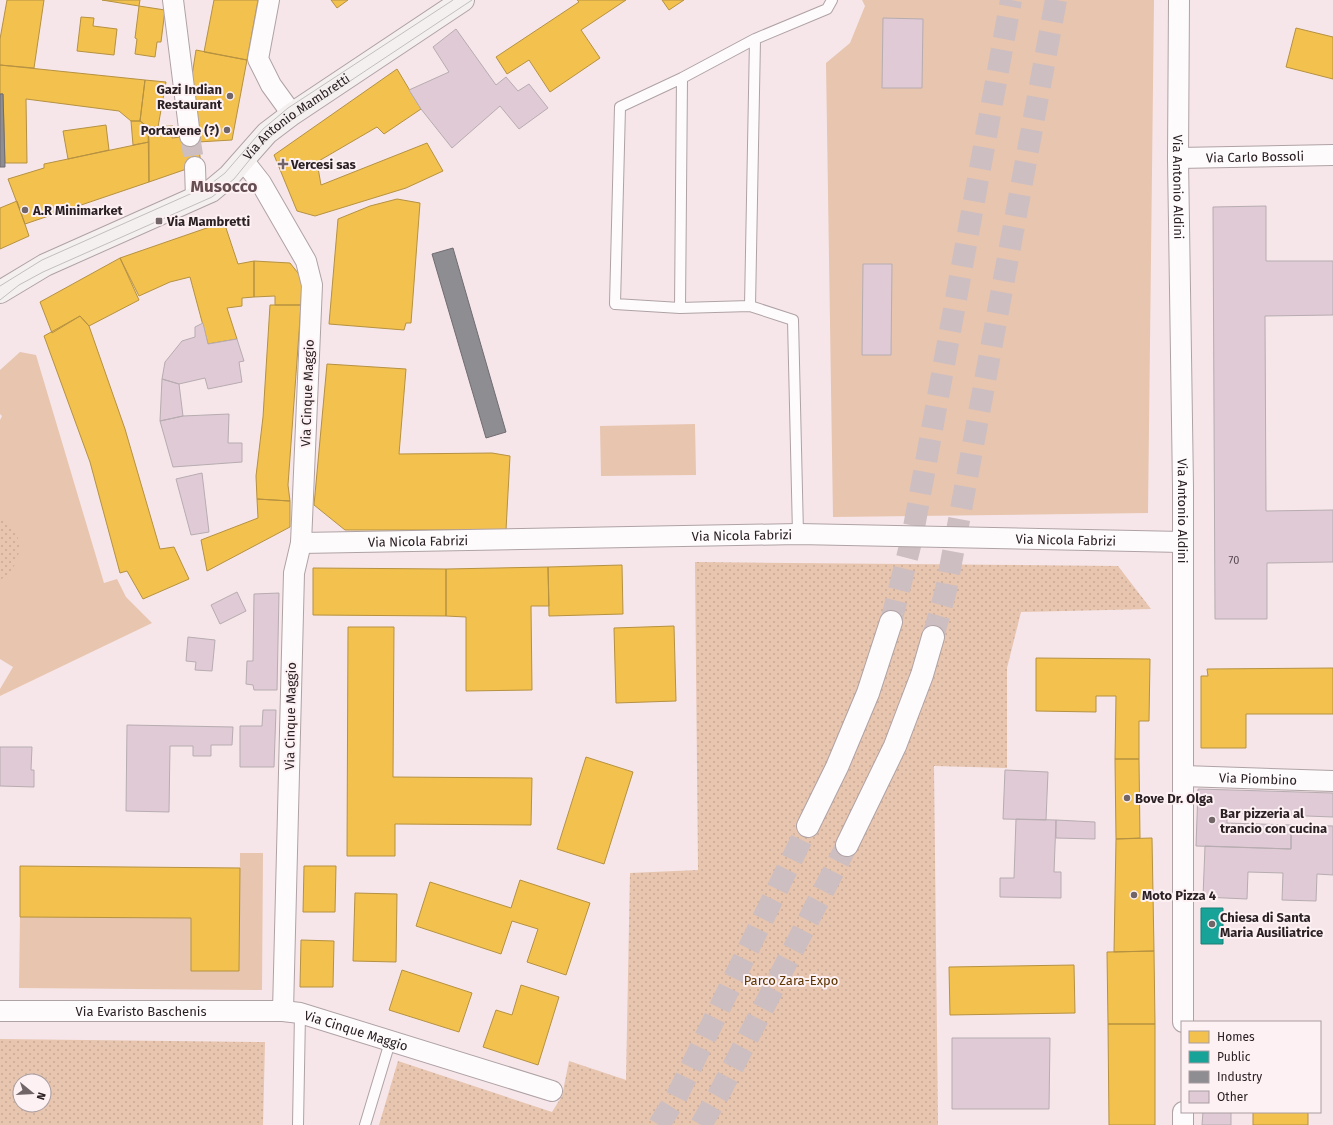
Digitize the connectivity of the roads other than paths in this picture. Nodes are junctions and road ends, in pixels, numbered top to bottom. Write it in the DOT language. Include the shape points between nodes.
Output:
graph roads {
  1 [pos="173,0"];
  2 [pos="269,0"];
  3 [pos="463,0"];
  4 [pos="832,0"];
  5 [pos="1179,0"];
  6 [pos="755,39"];
  7 [pos="682,78"];
  8 [pos="292,114"];
  9 [pos="190,136"];
  10 [pos="1333,155"];
  11 [pos="1178,158"];
  12 [pos="243,160"];
  13 [pos="195,166"];
  14 [pos="196,198"];
  15 [pos="0,292"];
  16 [pos="750,306"];
  17 [pos="680,308"];
  18 [pos="798,534"];
  19 [pos="1182,542"];
  20 [pos="301,543"];
  21 [pos="891,622"];
  22 [pos="933,637"];
  23 [pos="1183,776"];
  24 [pos="1333,781"];
  25 [pos="808,826"];
  26 [pos="846,845"];
  27 [pos="0,1011"];
  28 [pos="291,1012"];
  29 [pos="1183,1021"];
  30 [pos="390,1042"];
  31 [pos="552,1091"];
  32 [pos="1183,1113"];
  33 [pos="298,1125"];
  34 [pos="365,1125"];
  35 [pos="1183,1125"];
  1 -- 9 [label="street"];
  2 -- 8 [label="street" via="258,59 271,86"];
  3 -- 8 [label="main road, Via Antonio Mambretti"];
  4 -- 6 [label="lane" via="827,10"];
  5 -- 11 [label="street, Via Antonio Aldini"];
  6 -- 7 [label="lane"];
  6 -- 16 [label="lane"];
  7 -- 17 [label="lane"];
  7 -- 17 [label="lane" via="620,106 615,304"];
  8 -- 12 [label="main road, Via Antonio Mambretti" via="267,133"];
  10 -- 11 [label="street, Via Carlo Bossoli"];
  11 -- 19 [label="street, Via Antonio Aldini"];
  12 -- 14 [label="main road, Via Antonio Mambretti" via="211,191"];
  12 -- 20 [label="street, Via Cinque Maggio" via="261,183 306,261 312,286"];
  13 -- 14 [label="street"];
  14 -- 15 [label="main road, Via Antonio Mambretti" via="45,265"];
  16 -- 17 [label="lane"];
  16 -- 18 [label="lane" via="793,320"];
  18 -- 19 [label="street, Via Nicola Fabrizi"];
  18 -- 20 [label="street, Via Nicola Fabrizi"];
  19 -- 23 [label="street, Via Antonio Aldini"];
  20 -- 28 [label="street, Via Cinque Maggio" via="294,573"];
  21 -- 25 [label="street" via="868,693"];
  22 -- 26 [label="street" via="922,675 895,746"];
  23 -- 24 [label="street, Via Piombino"];
  23 -- 29 [label="street, Via Antonio Aldini"];
  27 -- 28 [label="street, Via Evaristo Baschenis"];
  28 -- 30 [label="street, Via Cinque Maggio"];
  28 -- 33 [label="lane"];
  30 -- 31 [label="street, Via Cinque Maggio"];
  30 -- 34 [label="lane"];
  32 -- 35 [label="street"];
}
